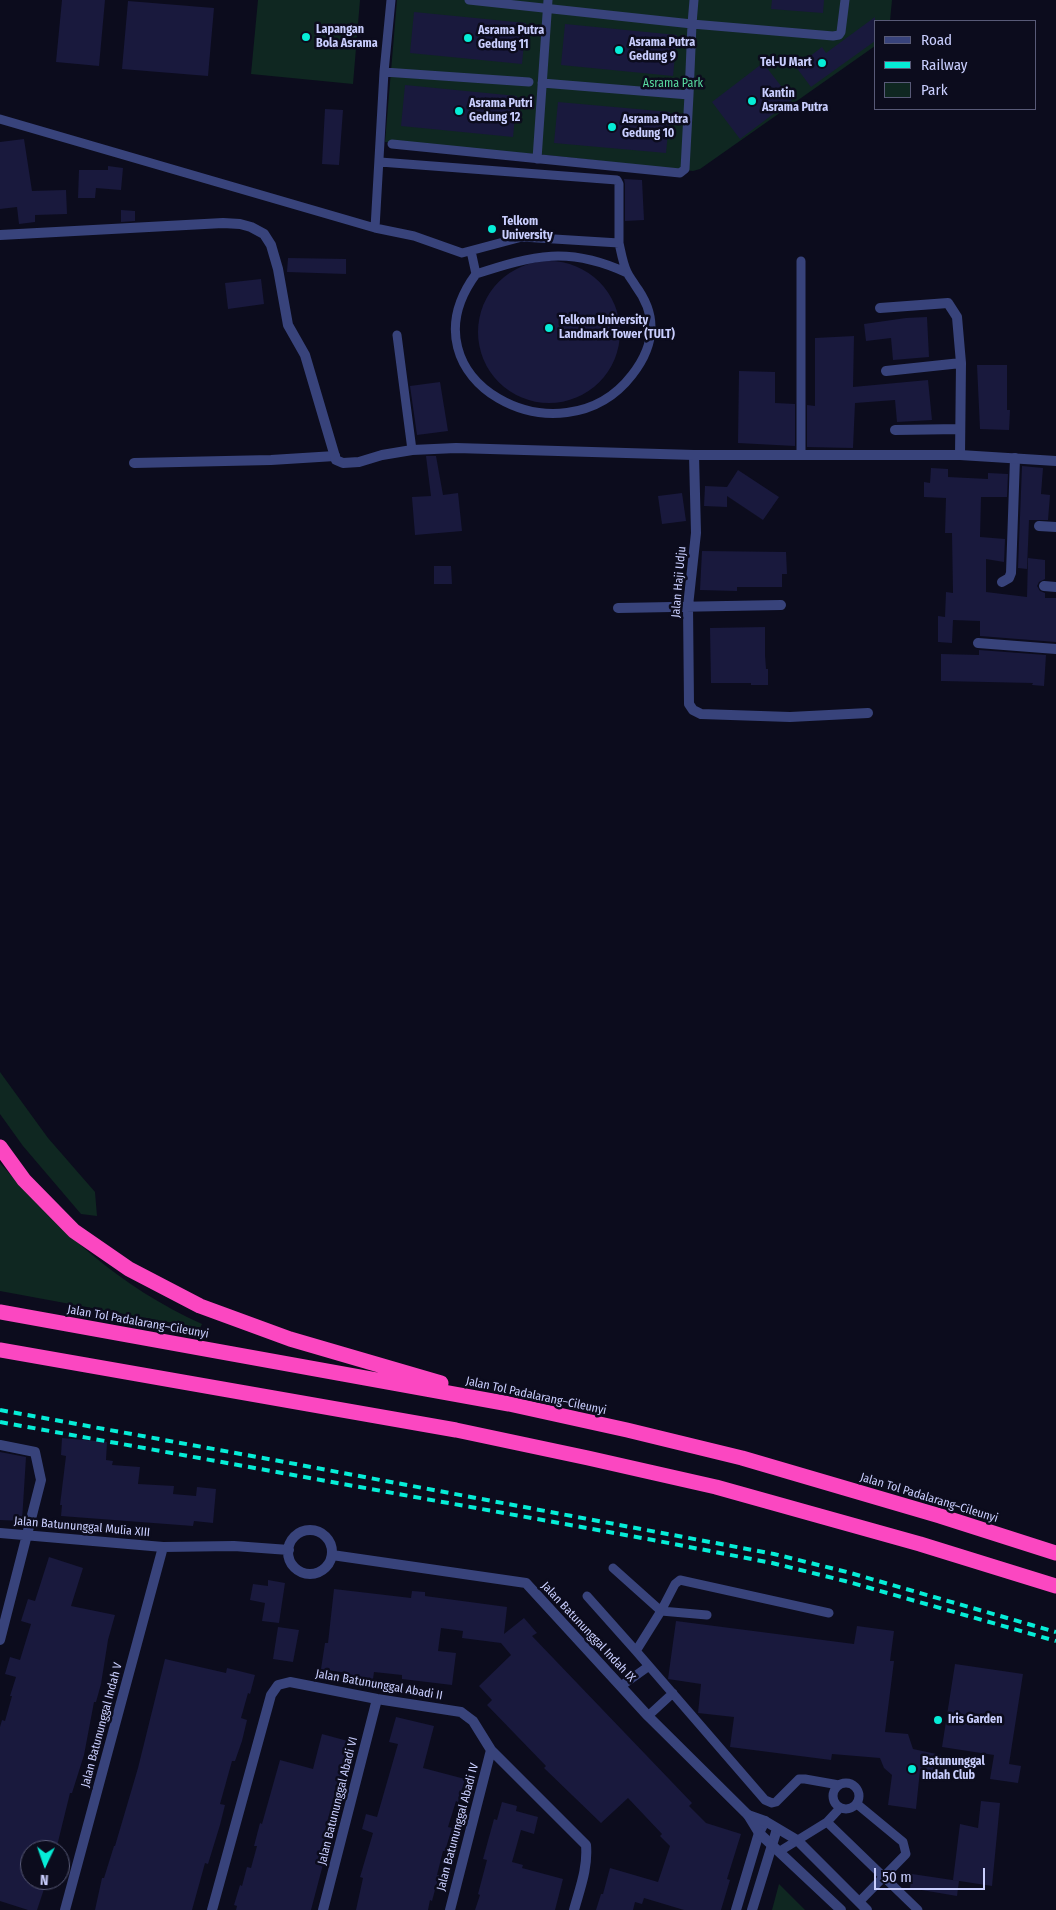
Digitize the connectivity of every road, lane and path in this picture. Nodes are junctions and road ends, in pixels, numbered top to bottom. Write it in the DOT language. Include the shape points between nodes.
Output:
graph roads {
  1 [pos="391,0"];
  2 [pos="469,0"];
  3 [pos="694,0"];
  4 [pos="845,0"];
  5 [pos="547,5"];
  6 [pos="692,24"];
  7 [pos="384,72"];
  8 [pos="529,82"];
  9 [pos="542,83"];
  10 [pos="689,95"];
  11 [pos="0,119"];
  12 [pos="392,144"];
  13 [pos="537,159"];
  14 [pos="380,162"];
  15 [pos="375,228"];
  16 [pos="0,235"];
  17 [pos="619,243"];
  18 [pos="471,251"];
  19 [pos="801,260"];
  20 [pos="627,273"];
  21 [pos="476,274"];
  22 [pos="880,308"];
  23 [pos="397,335"];
  24 [pos="961,363"];
  25 [pos="886,371"];
  26 [pos="960,429"];
  27 [pos="895,430"];
  28 [pos="412,450"];
  29 [pos="801,455"];
  30 [pos="960,455"];
  31 [pos="335,456"];
  32 [pos="694,456"];
  33 [pos="1014,458"];
  34 [pos="1056,460"];
  35 [pos="134,463"];
  36 [pos="1039,526"];
  37 [pos="1056,527"];
  38 [pos="1002,582"];
  39 [pos="1044,586"];
  40 [pos="1056,587"];
  41 [pos="781,605"];
  42 [pos="688,606"];
  43 [pos="618,608"];
  44 [pos="978,643"];
  45 [pos="1056,649"];
  46 [pos="868,713"];
  47 [pos="0,1147"];
  48 [pos="0,1312"];
  49 [pos="0,1350"];
  50 [pos="0,1358"];
  51 [pos="45,1358"];
  52 [pos="509,1404"];
  53 [pos="0,1446"];
  54 [pos="0,1533"];
  55 [pos="27,1534"];
  56 [pos="163,1547"];
  57 [pos="288,1550"];
  58 [pos="1056,1553"];
  59 [pos="332,1555"];
  60 [pos="613,1568"];
  61 [pos="1056,1586"];
  62 [pos="587,1596"];
  63 [pos="661,1611"];
  64 [pos="829,1613"];
  65 [pos="707,1615"];
  66 [pos="1,1634"];
  67 [pos="636,1650"];
  68 [pos="649,1666"];
  69 [pos="622,1686"];
  70 [pos="673,1693"];
  71 [pos="377,1699"];
  72 [pos="648,1716"];
  73 [pos="492,1750"];
  74 [pos="839,1785"];
  75 [pos="857,1804"];
  76 [pos="840,1808"];
  77 [pos="748,1815"];
  78 [pos="765,1820"];
  79 [pos="827,1822"];
  80 [pos="777,1828"];
  81 [pos="759,1832"];
  82 [pos="797,1840"];
  83 [pos="771,1844"];
  84 [pos="780,1851"];
  85 [pos="885,1877"];
  86 [pos="863,1906"];
  87 [pos="65,1910"];
  88 [pos="212,1910"];
  89 [pos="323,1910"];
  90 [pos="450,1910"];
  91 [pos="574,1910"];
  92 [pos="736,1910"];
  93 [pos="752,1910"];
  94 [pos="841,1910"];
  95 [pos="918,1910"];
  1 -- 7 [label="lane"];
  2 -- 5 [label="lane"];
  3 -- 6 [label="lane"];
  4 -- 6 [label="lane" via="839,35"];
  5 -- 6 [label="lane"];
  5 -- 9 [label="lane"];
  6 -- 10 [label="lane"];
  7 -- 8 [label="lane"];
  7 -- 14 [label="lane"];
  9 -- 10 [label="lane"];
  9 -- 13 [label="lane"];
  10 -- 13 [label="lane" via="683,172"];
  11 -- 15 [label="lane"];
  12 -- 13 [label="lane"];
  14 -- 15 [label="lane"];
  14 -- 17 [label="lane" via="617,180"];
  15 -- 18 [label="lane" via="414,236 462,253"];
  16 -- 31 [label="street" via="223,223 240,224 264,234 278,269 288,325 305,355"];
  17 -- 18 [label="lane" via="522,237"];
  17 -- 20 [label="lane"];
  18 -- 21 [label="lane"];
  19 -- 29 [label="lane"];
  20 -- 21 [label="lane" via="590,259 550,256 513,262"];
  20 -- 21 [label="lane" via="647,304 651,326 642,363 610,396 566,414 514,408 496,398 462,362 455,343 456,313"];
  22 -- 24 [label="street" via="948,303 957,316"];
  23 -- 28 [label="lane"];
  24 -- 25 [label="street"];
  24 -- 26 [label="street"];
  26 -- 27 [label="street"];
  26 -- 30 [label="street"];
  28 -- 31 [label="street" via="349,463 339,462"];
  28 -- 32 [label="street" via="456,448"];
  29 -- 30 [label="street"];
  29 -- 32 [label="street"];
  30 -- 33 [label="street"];
  31 -- 35 [label="street"];
  32 -- 42 [label="street, Jalan Haji Udju" via="696,533"];
  33 -- 34 [label="street"];
  33 -- 38 [label="street" via="1011,573"];
  36 -- 37 [label="street"];
  39 -- 40 [label="street"];
  41 -- 42 [label="street"];
  42 -- 43 [label="street"];
  42 -- 46 [label="street, Jalan Haji Udju" via="689,704 693,710 700,714 790,717"];
  44 -- 45 [label="street"];
  47 -- 52 [label="highway" via="24,1180 74,1231 128,1268 200,1306 290,1339"];
  48 -- 52 [label="highway, Jalan Tol Padalarang–Cileunyi"];
  49 -- 51 [label="highway"];
  50 -- 51 [label="highway"];
  51 -- 61 [label="highway" via="456,1430 598,1460 716,1487"];
  52 -- 58 [label="highway, Jalan Tol Padalarang–Cileunyi" via="742,1458"];
  53 -- 55 [label="street" via="35,1452 41,1480"];
  54 -- 55 [label="street, Jalan Batununggal Mulia XIII"];
  55 -- 56 [label="street, Jalan Batununggal Mulia XIII"];
  55 -- 66 [label="street"];
  56 -- 57 [label="street" via="233,1546"];
  56 -- 87 [label="street, Jalan Batununggal Indah V"];
  57 -- 59 [label="street" via="291,1563 308,1574 315,1574 326,1567"];
  57 -- 59 [label="street" via="294,1537 313,1530 325,1536"];
  59 -- 69 [label="street, Jalan Batununggal Indah IX" via="526,1583"];
  60 -- 63 [label="lane"];
  62 -- 67 [label="lane"];
  63 -- 64 [label="lane" via="680,1580"];
  63 -- 65 [label="lane"];
  63 -- 67 [label="lane"];
  67 -- 68 [label="lane"];
  68 -- 69 [label="lane"];
  68 -- 70 [label="lane"];
  69 -- 72 [label="street, Jalan Batununggal Indah IX"];
  70 -- 72 [label="lane"];
  70 -- 74 [label="lane" via="765,1800 776,1802 799,1779"];
  71 -- 73 [label="street, Jalan Batununggal Abadi II" via="461,1712 472,1721"];
  71 -- 88 [label="street, Jalan Batununggal Abadi II" via="290,1682 278,1685 271,1694"];
  71 -- 89 [label="street, Jalan Batununggal Abadi VI"];
  72 -- 77 [label="street, Jalan Batununggal Indah IX"];
  73 -- 90 [label="street, Jalan Batununggal Abadi IV"];
  73 -- 91 [label="street, Jalan Batununggal Abadi II" via="586,1845 585,1871"];
  74 -- 75 [label="lane" via="848,1783 857,1788 860,1798"];
  74 -- 76 [label="lane" via="833,1797"];
  75 -- 76 [label="lane" via="850,1809"];
  75 -- 85 [label="lane" via="903,1842 906,1854"];
  76 -- 79 [label="lane"];
  77 -- 78 [label="street, Jalan Batununggal Indah IX"];
  77 -- 81 [label="street, Jalan Batununggal Indah IX"];
  78 -- 80 [label="street, Jalan Batununggal Indah IX"];
  78 -- 81 [label="street"];
  79 -- 82 [label="lane"];
  79 -- 85 [label="lane"];
  80 -- 82 [label="street, Jalan Batununggal Indah IX"];
  80 -- 83 [label="street"];
  81 -- 83 [label="street, Jalan Batununggal Indah IX"];
  81 -- 92 [label="street"];
  82 -- 84 [label="lane"];
  82 -- 86 [label="street, Jalan Batununggal Indah IX"];
  83 -- 84 [label="street, Jalan Batununggal Indah IX"];
  83 -- 93 [label="street"];
  84 -- 94 [label="street, Jalan Batununggal Indah IX"];
  85 -- 86 [label="lane"];
  85 -- 95 [label="lane"];
}
